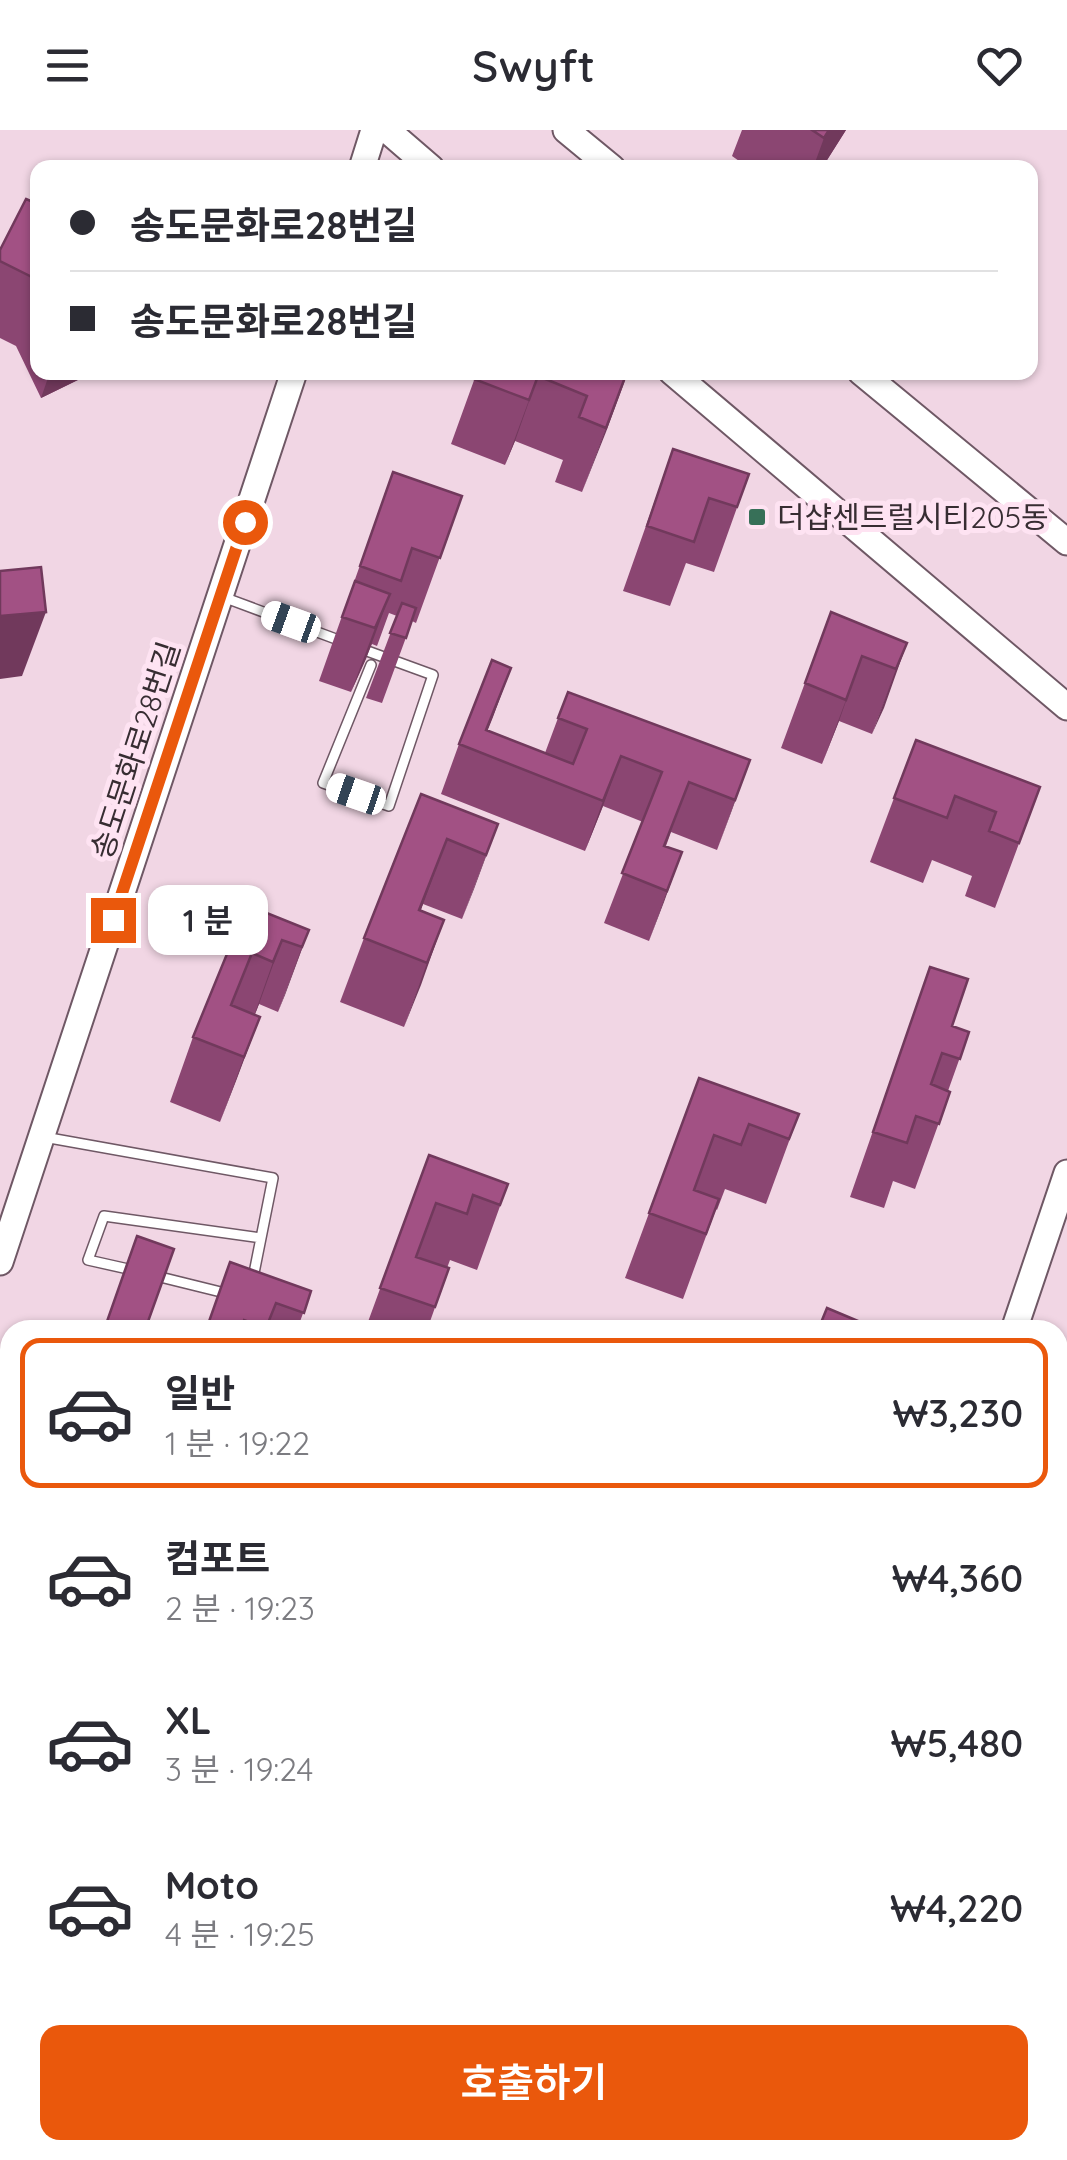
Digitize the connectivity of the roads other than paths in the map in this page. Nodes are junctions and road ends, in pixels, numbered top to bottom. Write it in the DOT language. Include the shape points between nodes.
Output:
graph roads {
  1 [pos="374,130"];
  2 [pos="386,130"];
  3 [pos="566,130"];
  4 [pos="365,160"];
  5 [pos="422,160"];
  6 [pos="602,160"];
  7 [pos="291,380"];
  8 [pos="681,380"];
  9 [pos="871,380"];
  10 [pos="1067,542"];
  11 [pos="220,596"];
  12 [pos="371,665"];
  13 [pos="1067,707"];
  14 [pos="42,1137"];
  15 [pos="1067,1173"];
  16 [pos="261,1238"];
  17 [pos="0,1262"];
  18 [pos="1017,1320"];
  1 -- 4 [label="main road"];
  2 -- 5 [label="main road"];
  3 -- 6 [label="main road"];
  7 -- 11 [label="main road, 송도문화로28번길"];
  8 -- 13 [label="main road"];
  9 -- 10 [label="main road"];
  11 -- 12 [label="lane" via="433,676 389,806 323,783"];
  11 -- 14 [label="main road, 송도문화로28번길"];
  14 -- 16 [label="lane" via="273,1178"];
  14 -- 17 [label="main road, 송도문화로28번길"];
  15 -- 18 [label="main road"];
  16 -- 16 [label="lane" via="248,1298 88,1260 104,1216"];
}
